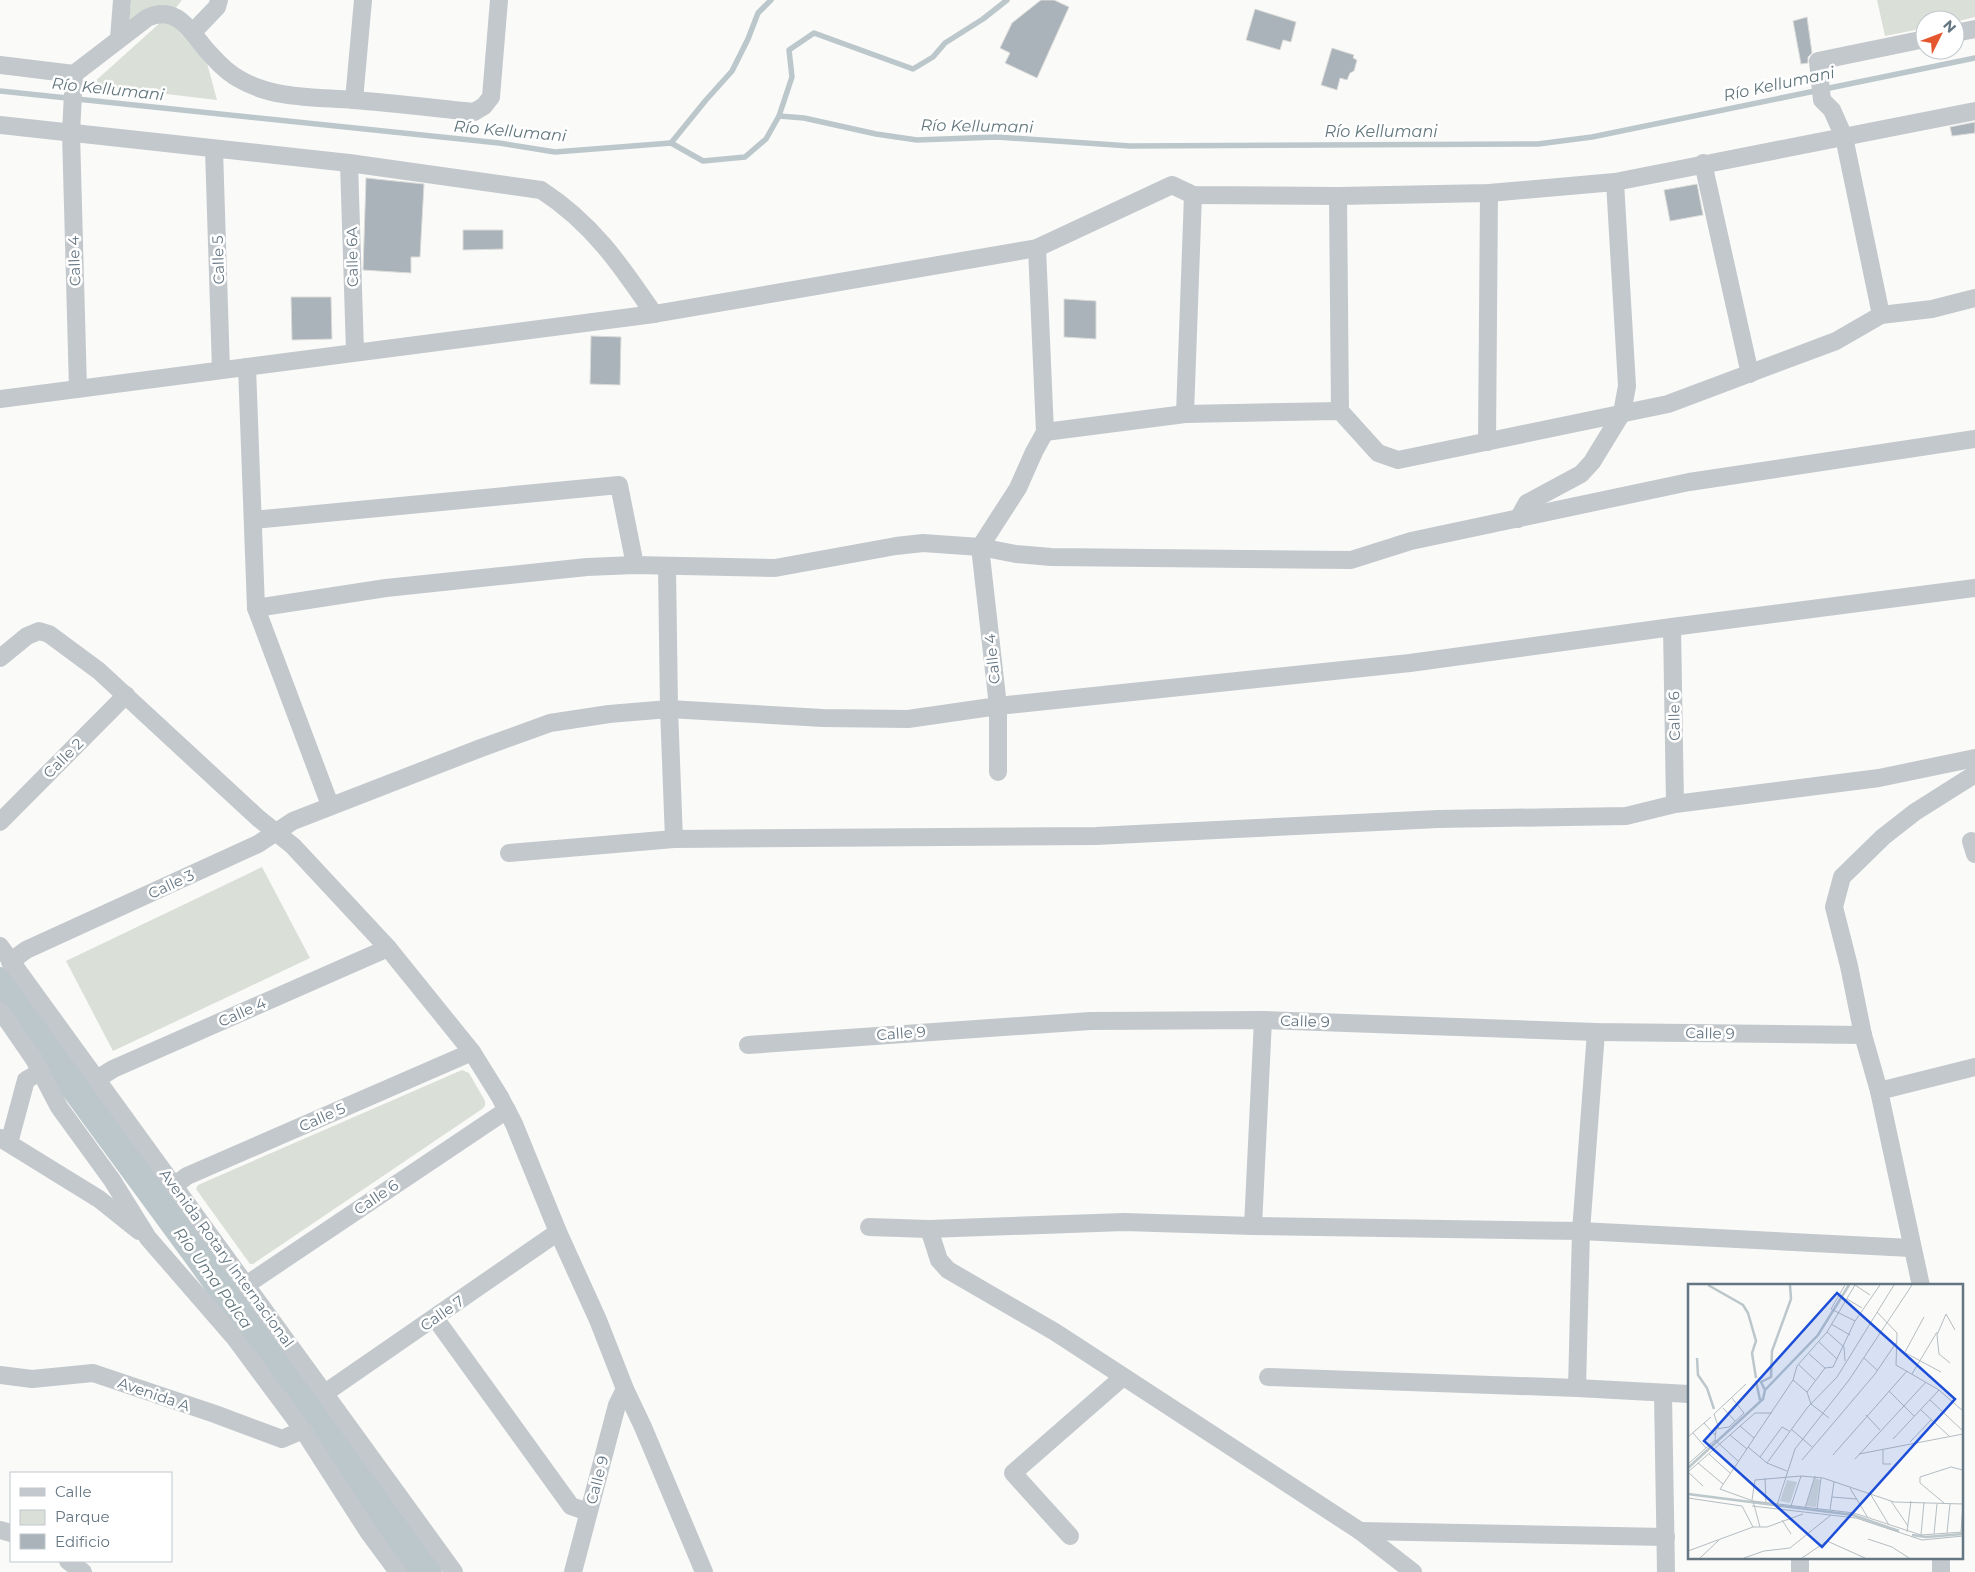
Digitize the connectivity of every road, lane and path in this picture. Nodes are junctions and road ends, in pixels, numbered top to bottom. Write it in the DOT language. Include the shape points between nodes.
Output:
graph roads {
  1 [pos="122,0"];
  2 [pos="219,0"];
  3 [pos="363,0"];
  4 [pos="500,0"];
  5 [pos="193,32"];
  6 [pos="120,39"];
  7 [pos="1915,41"];
  8 [pos="0,65"];
  9 [pos="74,80"];
  10 [pos="354,100"];
  11 [pos="1975,111"];
  12 [pos="0,126"];
  13 [pos="71,132"];
  14 [pos="1844,137"];
  15 [pos="214,149"];
  16 [pos="349,163"];
  17 [pos="1703,163"];
  18 [pos="1614,182"];
  19 [pos="1489,193"];
  20 [pos="1193,195"];
  21 [pos="1338,196"];
  22 [pos="1036,248"];
  23 [pos="1975,298"];
  24 [pos="654,314"];
  25 [pos="1881,315"];
  26 [pos="354,352"];
  27 [pos="247,367"];
  28 [pos="221,370"];
  29 [pos="1750,374"];
  30 [pos="78,389"];
  31 [pos="0,399"];
  32 [pos="1340,411"];
  33 [pos="1622,413"];
  34 [pos="1185,414"];
  35 [pos="1045,432"];
  36 [pos="1975,439"];
  37 [pos="1486,442"];
  38 [pos="1518,519"];
  39 [pos="253,520"];
  40 [pos="980,547"];
  41 [pos="636,565"];
  42 [pos="667,566"];
  43 [pos="1975,588"];
  44 [pos="256,608"];
  45 [pos="1672,627"];
  46 [pos="0,658"];
  47 [pos="126,695"];
  48 [pos="998,706"];
  49 [pos="669,709"];
  50 [pos="1975,758"];
  51 [pos="998,772"];
  52 [pos="1975,774"];
  53 [pos="1675,804"];
  54 [pos="330,806"];
  55 [pos="0,822"];
  56 [pos="275,833"];
  57 [pos="674,839"];
  58 [pos="509,853"];
  59 [pos="0,946"];
  60 [pos="388,948"];
  61 [pos="10,962"];
  62 [pos="0,1010"];
  63 [pos="1263,1020"];
  64 [pos="1596,1032"];
  65 [pos="1863,1036"];
  66 [pos="748,1045"];
  67 [pos="472,1052"];
  68 [pos="1975,1067"];
  69 [pos="40,1072"];
  70 [pos="97,1079"];
  71 [pos="1879,1091"];
  72 [pos="507,1110"];
  73 [pos="5,1140"];
  74 [pos="175,1185"];
  75 [pos="1253,1226"];
  76 [pos="869,1227"];
  77 [pos="929,1230"];
  78 [pos="1581,1231"];
  79 [pos="558,1232"];
  80 [pos="148,1238"];
  81 [pos="1911,1248"];
  82 [pos="1920,1284"];
  83 [pos="246,1285"];
  84 [pos="435,1318"];
  85 [pos="0,1375"];
  86 [pos="1124,1376"];
  87 [pos="1268,1378"];
  88 [pos="1577,1388"];
  89 [pos="624,1389"];
  90 [pos="325,1393"];
  91 [pos="1664,1394"];
  92 [pos="1688,1394"];
  93 [pos="303,1430"];
  94 [pos="588,1512"];
  95 [pos="1360,1531"];
  96 [pos="1070,1536"];
  97 [pos="1666,1537"];
  98 [pos="69,1562"];
  99 [pos="83,1572"];
  100 [pos="398,1572"];
  101 [pos="454,1572"];
  102 [pos="573,1572"];
  103 [pos="704,1572"];
  104 [pos="1413,1572"];
  105 [pos="1666,1572"];
  1 -- 6 [label="street"];
  2 -- 5 [label="street"];
  3 -- 10 [label="street"];
  4 -- 10 [label="street" via="491,97 484,106 474,112"];
  5 -- 6 [label="street" via="176,18 157,13"];
  5 -- 10 [label="street" via="211,56 241,80 270,92"];
  6 -- 9 [label="street"];
  7 -- 14 [label="street" via="1818,61 1822,100 1832,110"];
  8 -- 9 [label="street"];
  9 -- 13 [label="street, Calle 4"];
  11 -- 14 [label="street"];
  12 -- 13 [label="street"];
  13 -- 15 [label="street"];
  13 -- 30 [label="street, Calle 4"];
  14 -- 17 [label="street"];
  14 -- 25 [label="street"];
  15 -- 16 [label="street"];
  15 -- 28 [label="street, Calle 5"];
  16 -- 24 [label="street" via="541,190 564,205 591,230 620,264"];
  16 -- 26 [label="street, Calle 6A"];
  17 -- 18 [label="street"];
  17 -- 29 [label="street"];
  18 -- 19 [label="street"];
  18 -- 33 [label="street" via="1627,386"];
  19 -- 21 [label="street"];
  19 -- 37 [label="street"];
  20 -- 21 [label="street"];
  20 -- 22 [label="street" via="1172,185"];
  20 -- 34 [label="street"];
  21 -- 32 [label="street"];
  22 -- 24 [label="street"];
  22 -- 35 [label="street"];
  23 -- 25 [label="street" via="1932,309"];
  24 -- 26 [label="street"];
  25 -- 29 [label="street" via="1836,341"];
  26 -- 27 [label="street"];
  27 -- 28 [label="street"];
  27 -- 39 [label="street"];
  28 -- 30 [label="street"];
  29 -- 33 [label="street" via="1668,404"];
  30 -- 31 [label="street"];
  32 -- 34 [label="street"];
  32 -- 37 [label="street" via="1378,453 1398,460"];
  33 -- 37 [label="street"];
  33 -- 38 [label="street" via="1581,474 1526,503"];
  34 -- 35 [label="street"];
  35 -- 40 [label="street" via="1018,488"];
  36 -- 38 [label="street" via="1690,482"];
  38 -- 40 [label="street" via="1411,541 1351,560 1051,557"];
  39 -- 41 [label="street" via="619,485"];
  39 -- 44 [label="street"];
  40 -- 42 [label="street" via="924,543 775,568"];
  40 -- 48 [label="street, Calle 4"];
  41 -- 42 [label="street"];
  41 -- 44 [label="street" via="386,588"];
  42 -- 49 [label="street"];
  43 -- 45 [label="street, Calle 3"];
  44 -- 54 [label="street"];
  45 -- 48 [label="street, Calle 3" via="1410,664"];
  45 -- 53 [label="street, Calle 6"];
  46 -- 47 [label="street" via="38,631 49,634"];
  47 -- 55 [label="street, Calle 2"];
  47 -- 56 [label="street"];
  48 -- 49 [label="street, Calle 3" via="908,719 823,718"];
  48 -- 51 [label="street, Calle 4"];
  49 -- 54 [label="street, Calle 3" via="550,723"];
  49 -- 57 [label="street"];
  50 -- 53 [label="street" via="1879,778"];
  52 -- 65 [label="street" via="1915,812 1883,837 1842,877 1834,907"];
  53 -- 57 [label="street" via="1626,816 1438,819 1096,836"];
  54 -- 56 [label="street, Calle 3" via="293,821"];
  56 -- 60 [label="street" via="293,846"];
  56 -- 61 [label="street, Calle 3" via="258,844 26,950"];
  57 -- 58 [label="street"];
  59 -- 61 [label="street, Avenida Rotary Internacional"];
  60 -- 67 [label="street"];
  60 -- 70 [label="street, Calle 4" via="113,1069"];
  61 -- 70 [label="street, Avenida Rotary Internacional"];
  62 -- 69 [label="street"];
  63 -- 64 [label="street, Calle 9"];
  63 -- 66 [label="street, Calle 9" via="1090,1021"];
  63 -- 75 [label="street"];
  64 -- 65 [label="street, Calle 9"];
  64 -- 78 [label="street"];
  65 -- 71 [label="street"];
  67 -- 72 [label="street"];
  67 -- 74 [label="street, Calle 5" via="187,1176"];
  68 -- 71 [label="street"];
  69 -- 73 [label="street" via="26,1080"];
  69 -- 80 [label="street" via="59,1107 112,1180"];
  70 -- 74 [label="street, Avenida Rotary Internacional"];
  71 -- 81 [label="street"];
  72 -- 79 [label="street"];
  72 -- 83 [label="street, Calle 6"];
  73 -- 80 [label="street" via="99,1199"];
  74 -- 83 [label="street, Avenida Rotary Internacional"];
  75 -- 77 [label="street" via="1124,1222"];
  75 -- 78 [label="street"];
  76 -- 77 [label="street"];
  77 -- 86 [label="street" via="938,1260 948,1270"];
  78 -- 81 [label="street"];
  78 -- 88 [label="street"];
  79 -- 84 [label="street, Calle 7"];
  79 -- 89 [label="street" via="598,1320"];
  80 -- 93 [label="street" via="234,1338"];
  81 -- 82 [label="street"];
  83 -- 90 [label="street, Avenida Rotary Internacional"];
  84 -- 90 [label="street, Calle 7"];
  84 -- 94 [label="street" via="571,1506"];
  85 -- 93 [label="street, Avenida A" via="32,1379 93,1373 282,1439"];
  86 -- 95 [label="street"];
  86 -- 96 [label="street" via="1013,1473"];
  87 -- 88 [label="street"];
  88 -- 91 [label="street"];
  89 -- 94 [label="street, Calle 9"];
  89 -- 103 [label="street" via="647,1435"];
  90 -- 101 [label="street, Avenida Rotary Internacional"];
  91 -- 92 [label="street"];
  91 -- 97 [label="street"];
  93 -- 100 [label="street"];
  94 -- 102 [label="street, Calle 9"];
  95 -- 97 [label="street"];
  95 -- 104 [label="street"];
  97 -- 105 [label="street"];
  98 -- 99 [label="street"];
}
